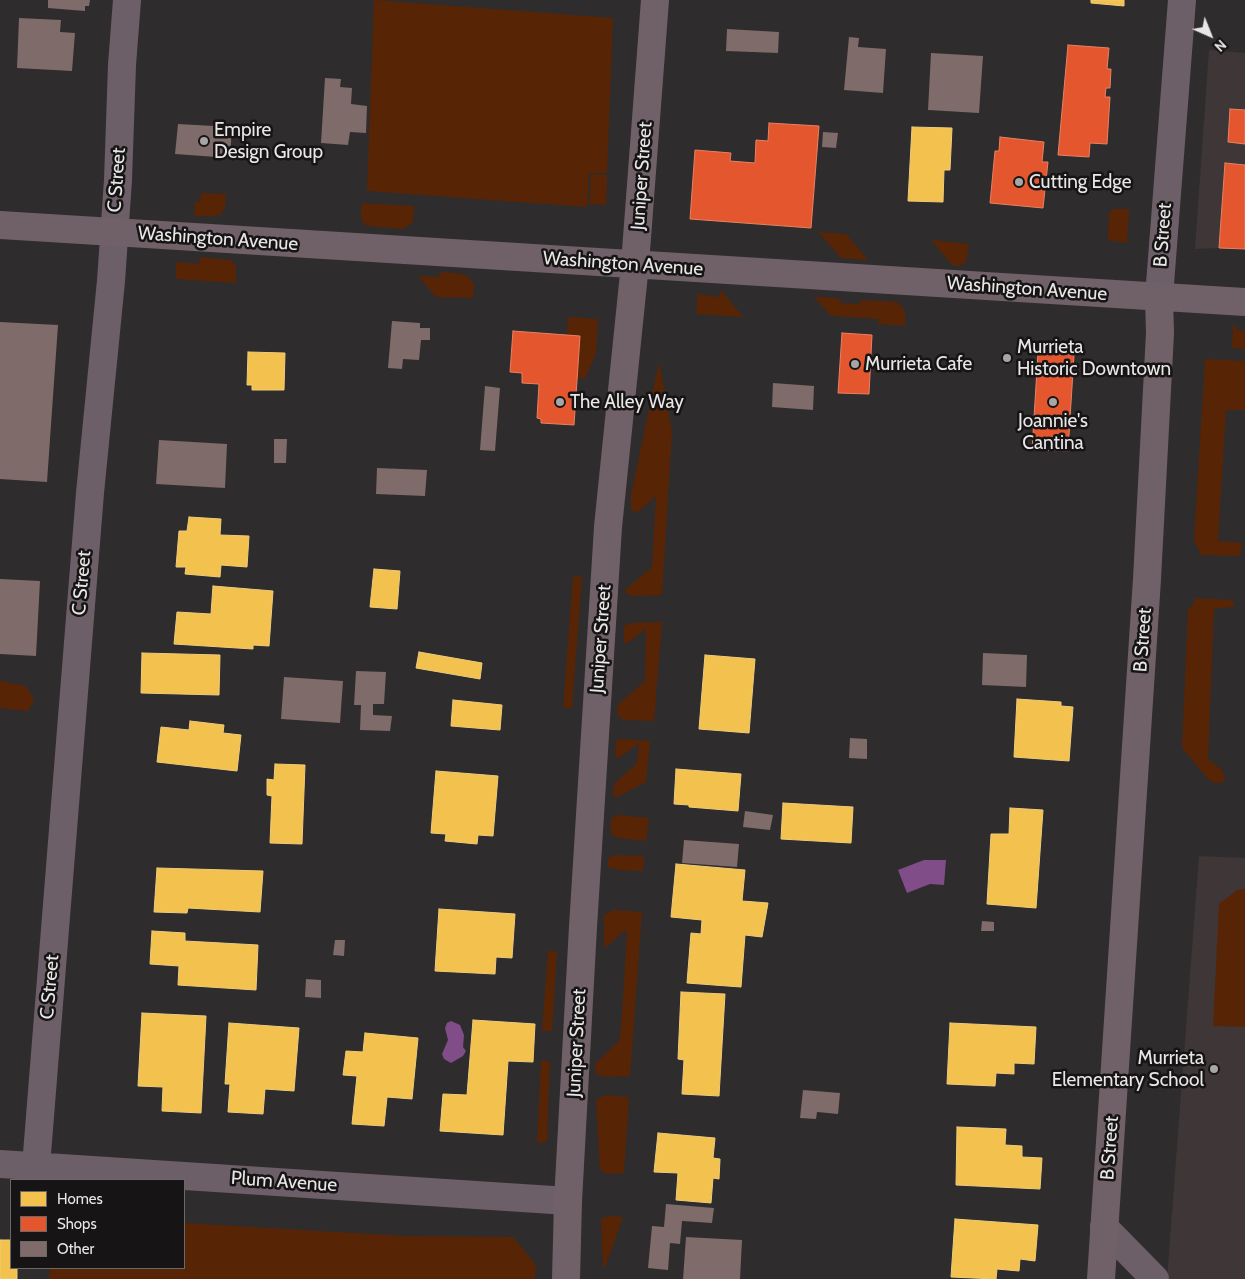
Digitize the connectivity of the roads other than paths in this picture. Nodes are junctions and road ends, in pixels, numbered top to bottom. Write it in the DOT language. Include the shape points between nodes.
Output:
graph roads {
  1 [pos="127,0"];
  2 [pos="655,0"];
  3 [pos="1182,0"];
  4 [pos="0,225"];
  5 [pos="113,232"];
  6 [pos="635,264"];
  7 [pos="1159,297"];
  8 [pos="1245,302"];
  9 [pos="0,1164"];
  10 [pos="36,1166"];
  11 [pos="568,1201"];
  12 [pos="1104,1227"];
  13 [pos="566,1279"];
  14 [pos="1101,1279"];
  15 [pos="1156,1279"];
  1 -- 5 [label="street, C Street"];
  2 -- 6 [label="street, Juniper Street"];
  3 -- 7 [label="street, B Street"];
  4 -- 5 [label="street, Washington Avenue"];
  5 -- 6 [label="street, Washington Avenue"];
  5 -- 10 [label="street, C Street"];
  6 -- 7 [label="street, Washington Avenue"];
  6 -- 11 [label="street, Juniper Street" via="608,527"];
  7 -- 8 [label="street, Washington Avenue"];
  7 -- 12 [label="street, B Street" via="1160,333 1147,579"];
  9 -- 10 [label="street, Plum Avenue"];
  10 -- 11 [label="street, Plum Avenue"];
  11 -- 13 [label="street, Juniper Street"];
  12 -- 14 [label="street, B Street"];
  12 -- 15 [label="street"];
}
